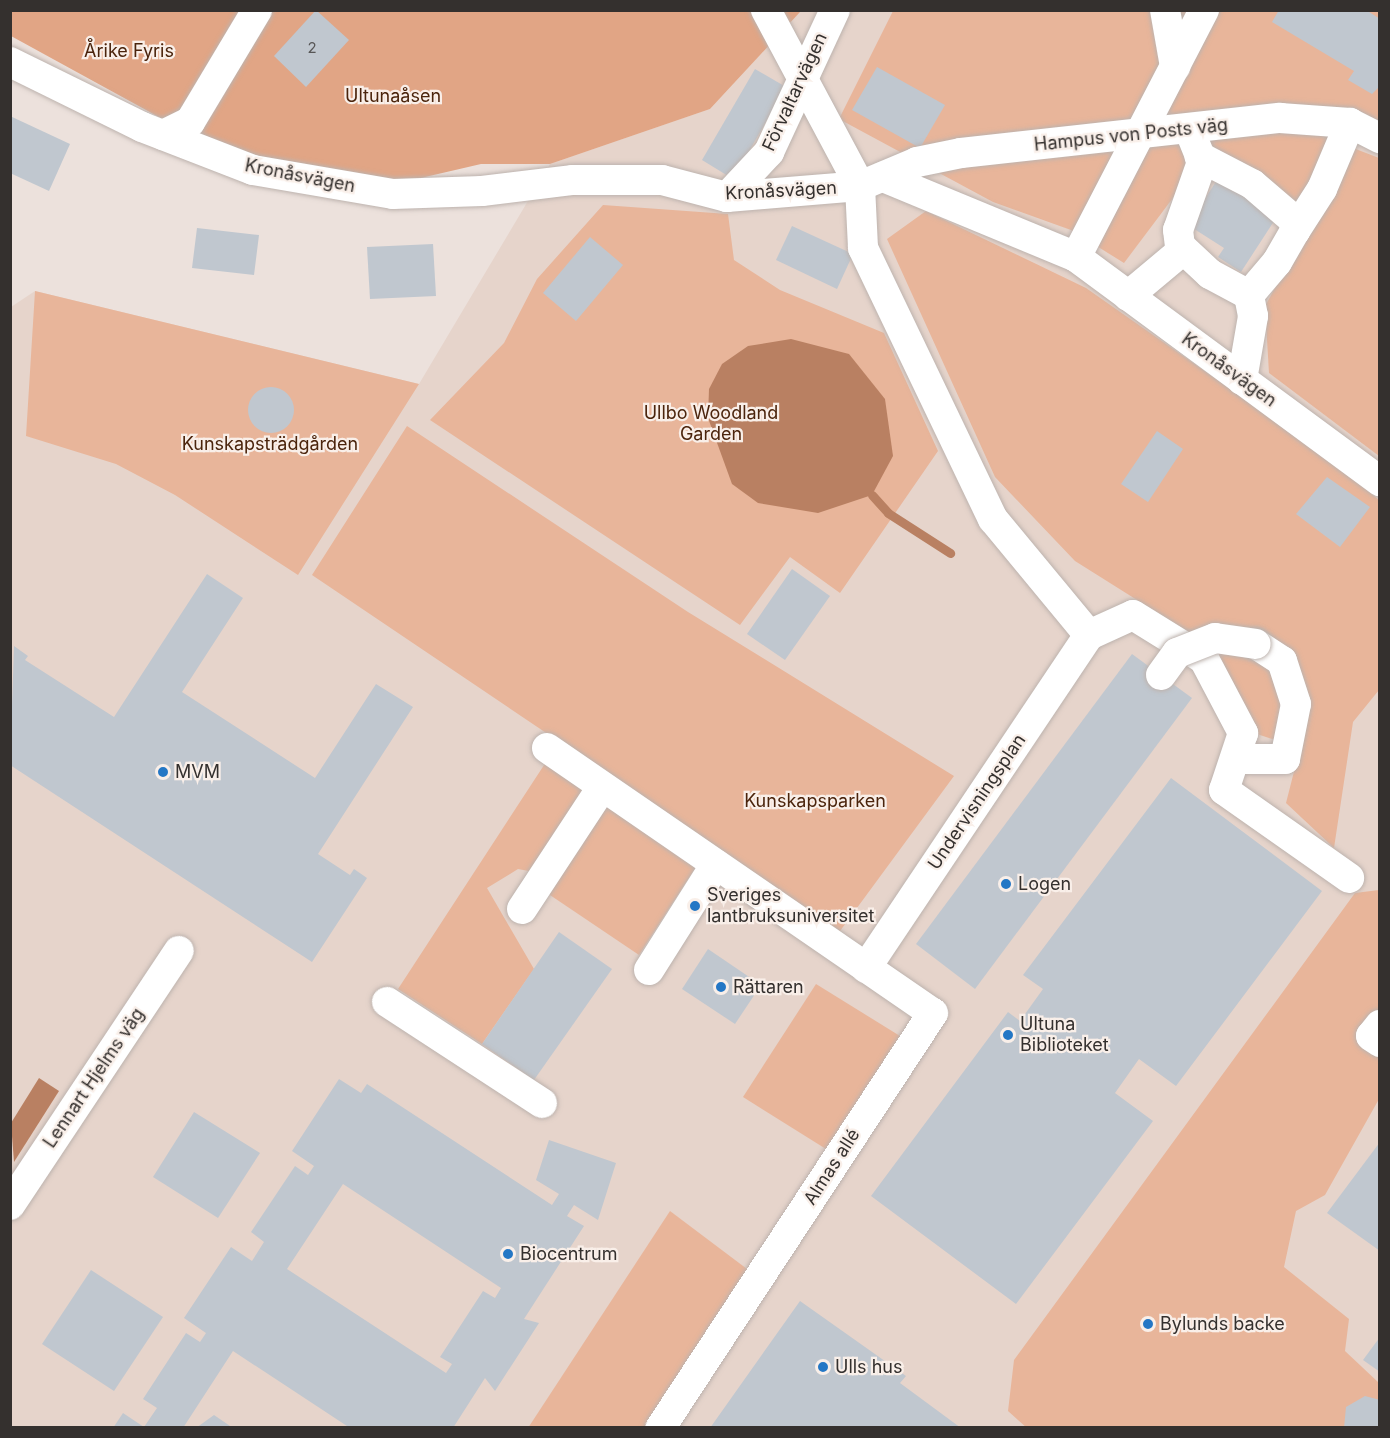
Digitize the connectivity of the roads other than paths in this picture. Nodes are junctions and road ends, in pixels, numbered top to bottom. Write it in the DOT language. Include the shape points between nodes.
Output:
graph roads {
  1 [pos="256,10"];
  2 [pos="766,10"];
  3 [pos="835,10"];
  4 [pos="1165,10"];
  5 [pos="1204,10"];
  6 [pos="10,62"];
  7 [pos="1175,68"];
  8 [pos="800,78"];
  9 [pos="1350,123"];
  10 [pos="1189,129"];
  11 [pos="163,135"];
  12 [pos="1139,135"];
  13 [pos="1380,138"];
  14 [pos="1200,157"];
  15 [pos="871,182"];
  16 [pos="727,197"];
  17 [pos="1295,231"];
  18 [pos="1183,250"];
  19 [pos="1076,257"];
  20 [pos="1128,296"];
  21 [pos="1249,296"];
  22 [pos="1242,380"];
  23 [pos="1380,481"];
  24 [pos="1089,635"];
  25 [pos="1161,675"];
  26 [pos="547,748"];
  27 [pos="1235,759"];
  28 [pos="602,787"];
  29 [pos="716,864"];
  30 [pos="1349,878"];
  31 [pos="522,909"];
  32 [pos="178,951"];
  33 [pos="866,968"];
  34 [pos="649,970"];
  35 [pos="387,1002"];
  36 [pos="1380,1024"];
  37 [pos="1380,1042"];
  38 [pos="542,1103"];
  39 [pos="10,1205"];
  40 [pos="660,1428"];
  1 -- 11 [label="street" via="190,122"];
  2 -- 8 [label="street"];
  3 -- 8 [label="street, Förvaltarvägen"];
  4 -- 7 [label="street"];
  5 -- 7 [label="street"];
  6 -- 11 [label="street, Kronåsvägen"];
  7 -- 12 [label="street"];
  8 -- 15 [label="street"];
  8 -- 16 [label="street, Förvaltarvägen" via="769,152"];
  9 -- 10 [label="street, Hampus von Posts väg" via="1280,118"];
  9 -- 13 [label="street, Hampus von Posts väg"];
  9 -- 17 [label="street" via="1322,189"];
  10 -- 12 [label="street, Hampus von Posts väg"];
  10 -- 14 [label="street"];
  11 -- 16 [label="street, Kronåsvägen" via="253,170 393,194 482,191 573,180 662,180"];
  12 -- 15 [label="street, Hampus von Posts väg" via="961,153"];
  12 -- 19 [label="street"];
  14 -- 17 [label="street" via="1269,197 1294,220"];
  14 -- 18 [label="street" via="1199,181 1178,230"];
  15 -- 16 [label="street, Kronåsvägen"];
  15 -- 19 [label="street, Kronåsvägen"];
  15 -- 24 [label="street" via="863,248 993,519"];
  17 -- 21 [label="street" via="1266,280"];
  18 -- 20 [label="street"];
  18 -- 21 [label="street" via="1209,274"];
  19 -- 20 [label="street, Kronåsvägen"];
  20 -- 22 [label="street, Kronåsvägen"];
  21 -- 22 [label="street" via="1253,316"];
  22 -- 23 [label="street, Kronåsvägen"];
  24 -- 27 [label="street" via="1133,615 1204,659 1243,733"];
  24 -- 33 [label="street, Undervisningsplan"];
  25 -- 27 [label="street, bridge" via="1177,653 1215,638 1256,644 1282,661 1296,704 1285,759"];
  26 -- 28 [label="street, Almas allé"];
  27 -- 30 [label="street" via="1224,790"];
  28 -- 29 [label="street, Almas allé"];
  28 -- 31 [label="street"];
  29 -- 33 [label="street, Almas allé"];
  29 -- 34 [label="street"];
  32 -- 39 [label="street, Lennart Hjelms väg"];
  33 -- 40 [label="street, Almas allé" via="933,1012"];
  35 -- 38 [label="street"];
  36 -- 37 [label="street" via="1371,1036"];
}
